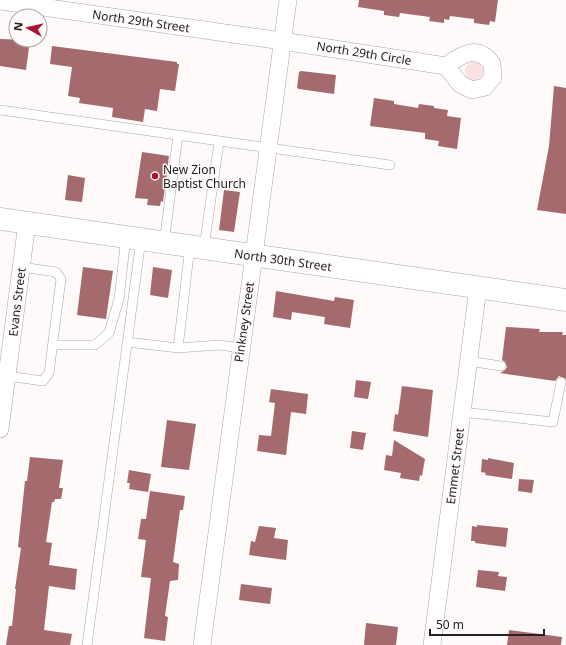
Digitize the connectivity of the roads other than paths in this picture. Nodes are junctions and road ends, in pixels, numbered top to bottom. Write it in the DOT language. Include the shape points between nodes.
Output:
graph roads {
  1 [pos="288,0"];
  2 [pos="0,1"];
  3 [pos="282,41"];
  4 [pos="446,66"];
  5 [pos="0,110"];
  6 [pos="178,136"];
  7 [pos="219,142"];
  8 [pos="267,148"];
  9 [pos="390,165"];
  10 [pos="0,219"];
  11 [pos="27,223"];
  12 [pos="134,238"];
  13 [pos="164,243"];
  14 [pos="197,247"];
  15 [pos="253,255"];
  16 [pos="21,267"];
  17 [pos="478,288"];
  18 [pos="566,300"];
  19 [pos="127,342"];
  20 [pos="53,345"];
  21 [pos="178,348"];
  22 [pos="240,348"];
  23 [pos="468,361"];
  24 [pos="501,366"];
  25 [pos="7,376"];
  26 [pos="561,382"];
  27 [pos="462,412"];
  28 [pos="0,429"];
  29 [pos="86,645"];
  30 [pos="202,645"];
  31 [pos="432,645"];
  1 -- 3 [label="street, Pinkney Street"];
  2 -- 3 [label="street, North 29th Street"];
  3 -- 4 [label="street, North 29th Circle"];
  3 -- 8 [label="street, Pinkney Street"];
  5 -- 6 [label="lane"];
  6 -- 7 [label="lane"];
  6 -- 13 [label="lane"];
  7 -- 8 [label="lane"];
  7 -- 14 [label="lane"];
  8 -- 9 [label="lane"];
  8 -- 15 [label="street, Pinkney Street"];
  10 -- 11 [label="main road, North 30th Street"];
  11 -- 12 [label="main road, North 30th Street"];
  11 -- 16 [label="street, Evans Street"];
  12 -- 13 [label="main road, North 30th Street"];
  12 -- 19 [label="lane"];
  12 -- 20 [label="lane" via="109,332 95,345"];
  13 -- 14 [label="main road, North 30th Street"];
  14 -- 15 [label="main road, North 30th Street"];
  14 -- 21 [label="lane"];
  15 -- 17 [label="main road, North 30th Street"];
  15 -- 22 [label="street, Pinkney Street"];
  16 -- 20 [label="lane" via="56,272 61,279"];
  16 -- 25 [label="street, Evans Street"];
  17 -- 18 [label="main road, North 30th Street"];
  17 -- 23 [label="street, Emmet Street"];
  19 -- 21 [label="lane"];
  19 -- 29 [label="lane"];
  20 -- 25 [label="lane" via="49,373 43,381"];
  21 -- 22 [label="lane" via="219,345"];
  22 -- 30 [label="street, Pinkney Street"];
  23 -- 24 [label="lane"];
  23 -- 27 [label="street, Emmet Street"];
  25 -- 28 [label="street, Evans Street"];
  26 -- 27 [label="lane" via="553,422"];
  27 -- 31 [label="street, Emmet Street"];
}
